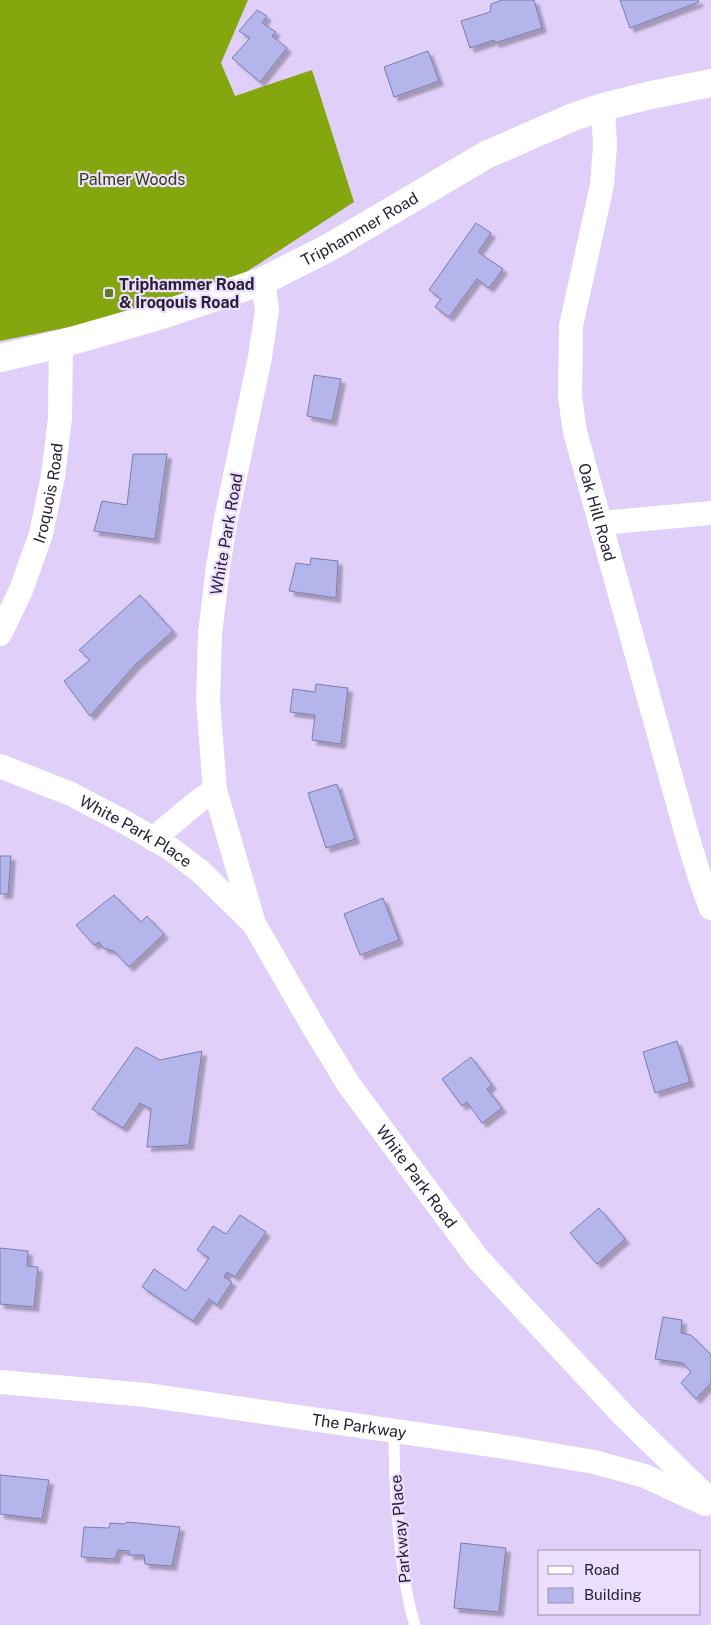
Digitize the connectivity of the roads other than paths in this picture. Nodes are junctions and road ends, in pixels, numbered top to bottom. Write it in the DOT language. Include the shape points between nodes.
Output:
graph roads {
  1 [pos="711,83"];
  2 [pos="603,107"];
  3 [pos="263,281"];
  4 [pos="62,344"];
  5 [pos="0,358"];
  6 [pos="711,513"];
  7 [pos="601,523"];
  8 [pos="0,634"];
  9 [pos="0,766"];
  10 [pos="215,790"];
  11 [pos="153,839"];
  12 [pos="711,908"];
  13 [pos="254,924"];
  14 [pos="0,1382"];
  15 [pos="394,1431"];
  16 [pos="711,1501"];
  17 [pos="711,1506"];
  18 [pos="415,1625"];
  1 -- 2 [label="street, Triphammer Road"];
  2 -- 3 [label="street, Triphammer Road" via="486,155 330,247"];
  2 -- 7 [label="street, Oak Hill Road" via="602,185 571,326 570,397 575,432"];
  3 -- 4 [label="street, Triphammer Road"];
  3 -- 10 [label="street, White Park Road" via="267,310 265,324 226,518 210,634 208,701"];
  4 -- 5 [label="street, Triphammer Road"];
  4 -- 8 [label="street, Iroquois Road" via="54,476 41,534 21,590"];
  6 -- 7 [label="street"];
  7 -- 12 [label="street, Oak Hill Road" via="688,839"];
  9 -- 11 [label="street, White Park Place" via="71,794"];
  10 -- 11 [label="street"];
  10 -- 13 [label="street, White Park Road"];
  11 -- 13 [label="street, White Park Place" via="201,872"];
  13 -- 16 [label="street, White Park Road" via="349,1086 478,1259 624,1416"];
  14 -- 15 [label="street, The Parkway" via="146,1395"];
  15 -- 17 [label="street, The Parkway" via="594,1462 645,1476"];
  15 -- 18 [label="lane, Parkway Place" via="398,1529 407,1601"];
}
